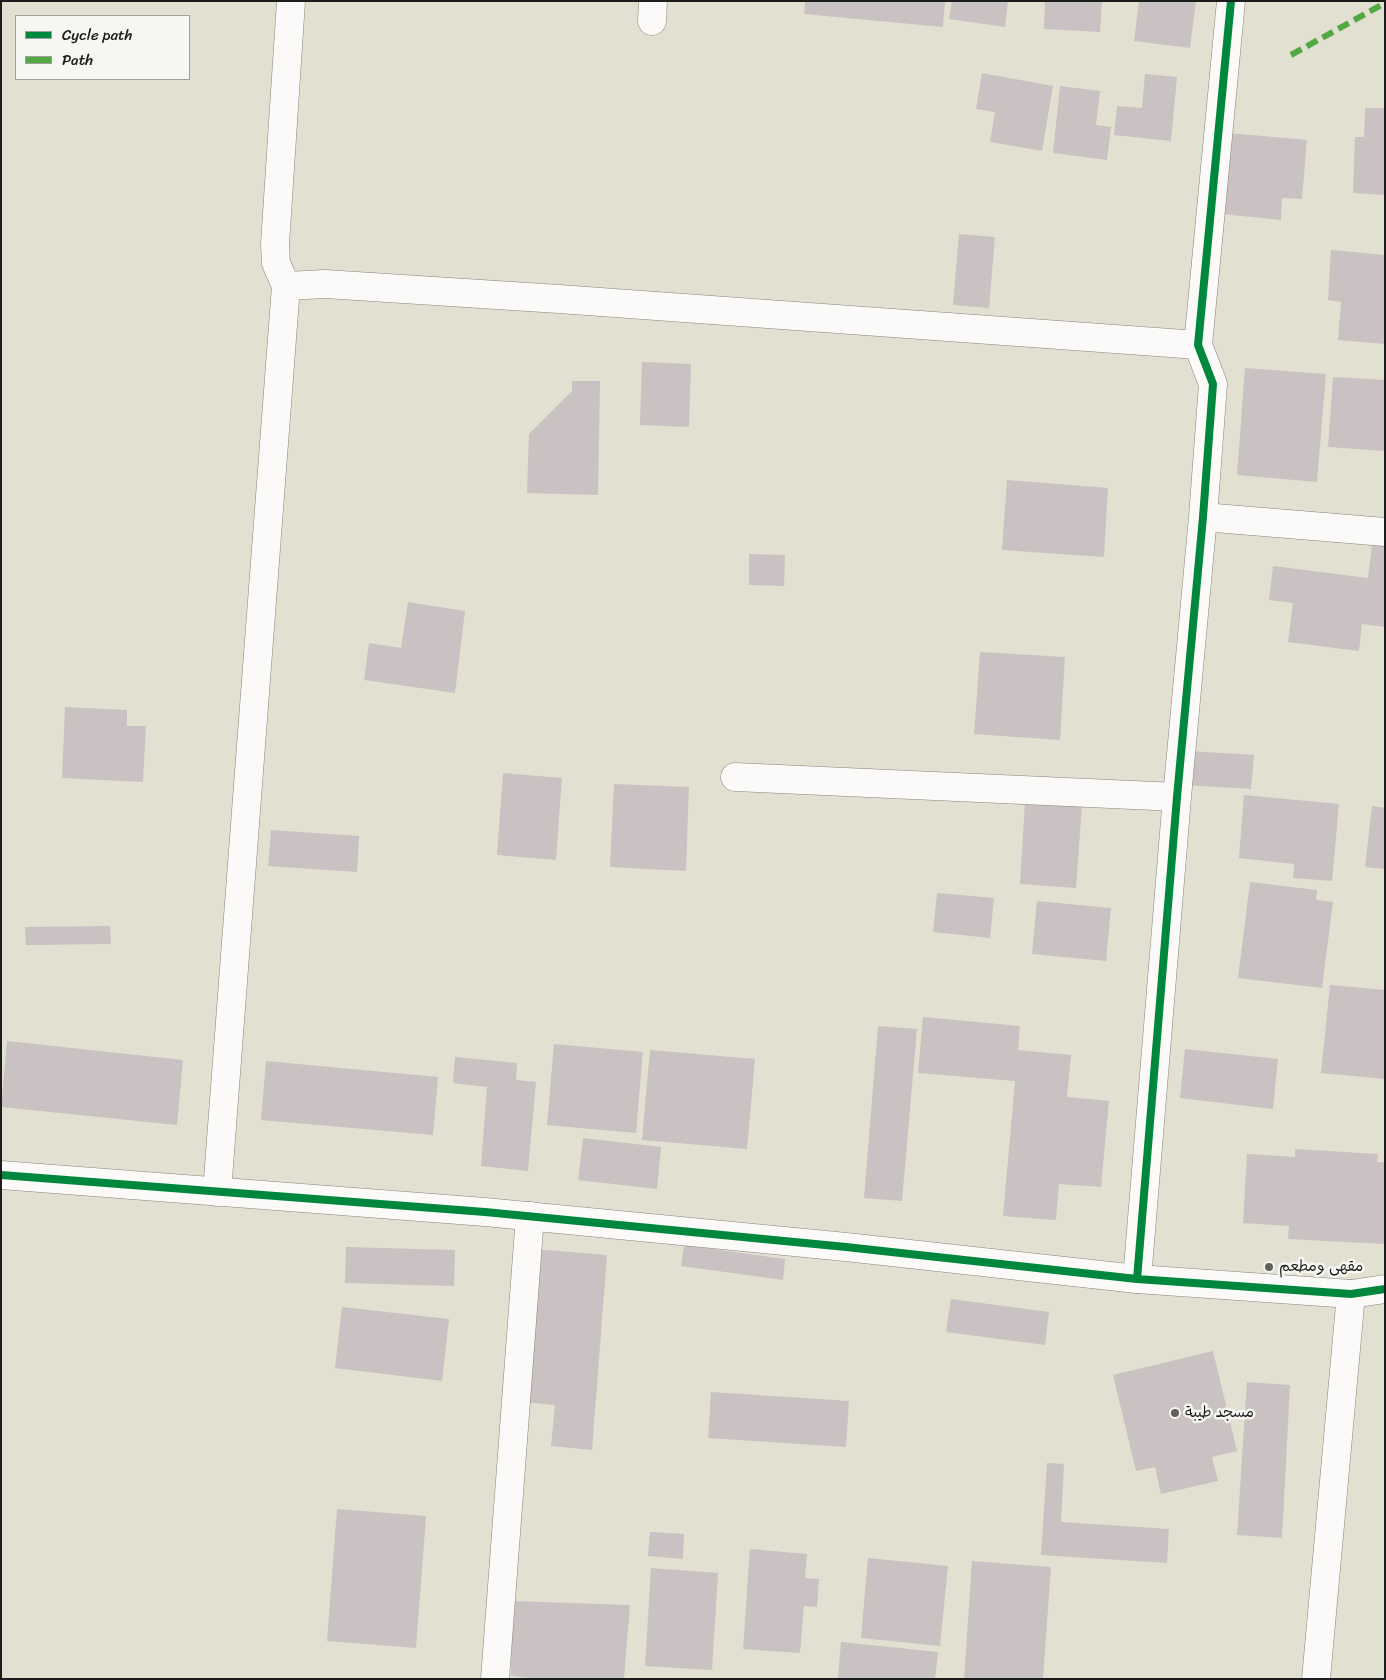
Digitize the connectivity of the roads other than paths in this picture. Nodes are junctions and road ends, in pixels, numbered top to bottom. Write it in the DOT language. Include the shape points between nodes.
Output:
graph roads {
  1 [pos="291,1"];
  2 [pos="1231,1"];
  3 [pos="286,286"];
  4 [pos="1198,344"];
  5 [pos="1203,517"];
  6 [pos="1385,532"];
  7 [pos="735,777"];
  8 [pos="1177,797"];
  9 [pos="1,1174"];
  10 [pos="217,1192"];
  11 [pos="530,1216"];
  12 [pos="1137,1279"];
  13 [pos="1385,1289"];
  14 [pos="1350,1294"];
  15 [pos="495,1679"];
  16 [pos="1316,1679"];
  1 -- 3 [label="street" via="275,244 276,263"];
  2 -- 4 [label="street"];
  3 -- 4 [label="street" via="325,284"];
  3 -- 10 [label="street"];
  4 -- 5 [label="street" via="1213,384"];
  5 -- 6 [label="street"];
  5 -- 8 [label="street"];
  7 -- 8 [label="street"];
  8 -- 12 [label="street"];
  9 -- 10 [label="street"];
  10 -- 11 [label="street"];
  11 -- 12 [label="street"];
  11 -- 15 [label="street"];
  12 -- 14 [label="street"];
  13 -- 14 [label="street"];
  14 -- 16 [label="street"];
}
